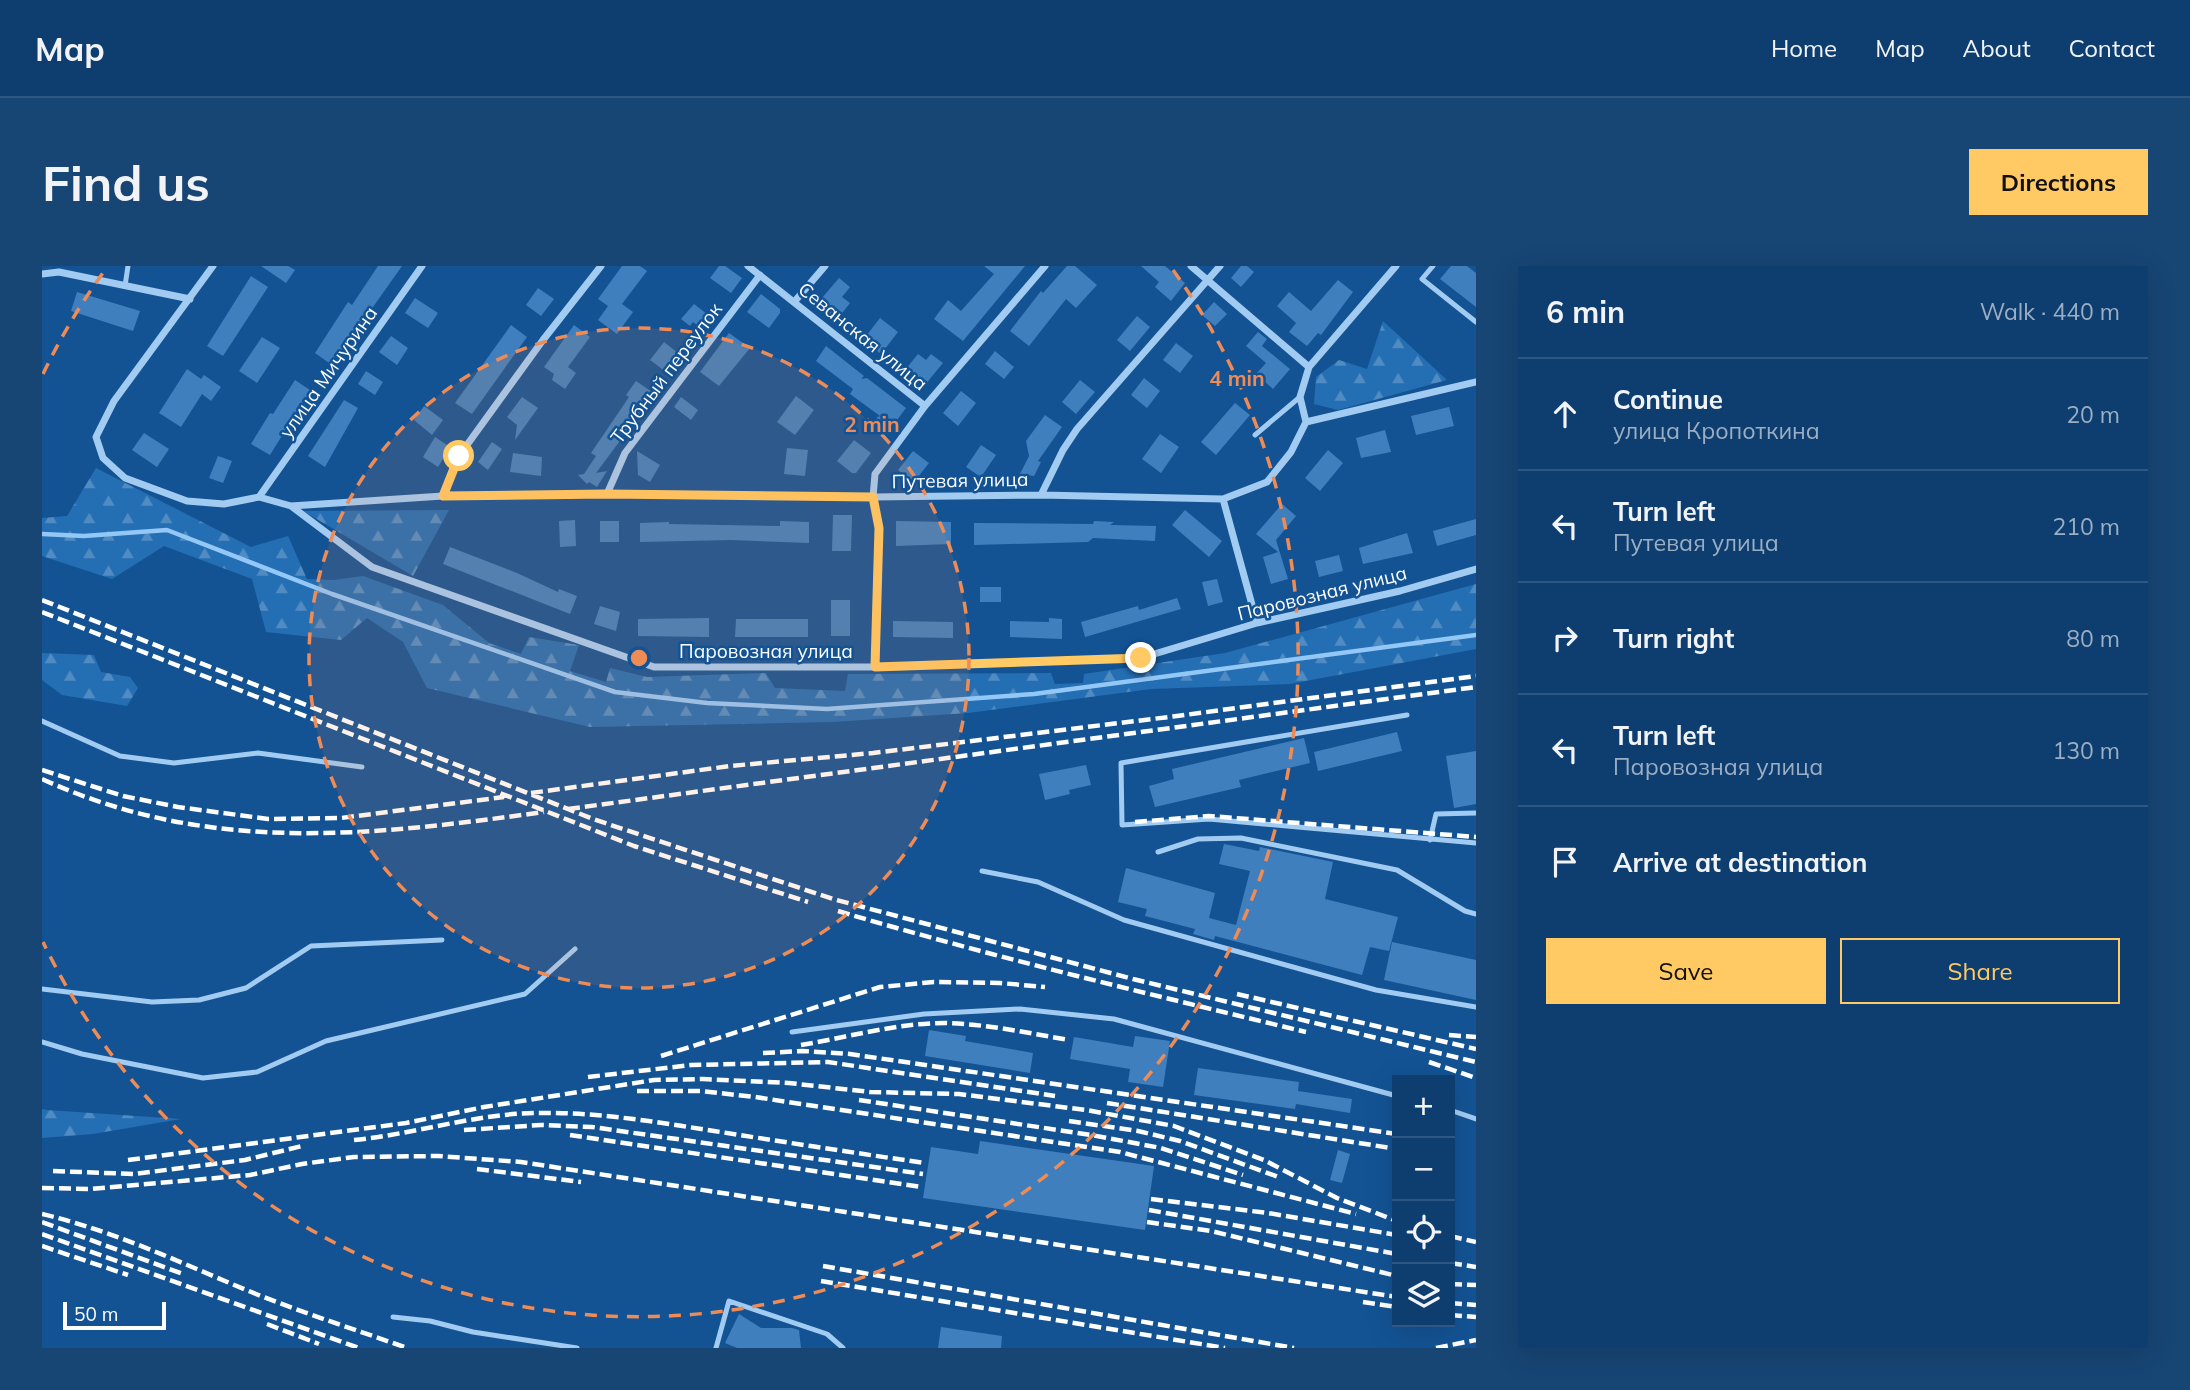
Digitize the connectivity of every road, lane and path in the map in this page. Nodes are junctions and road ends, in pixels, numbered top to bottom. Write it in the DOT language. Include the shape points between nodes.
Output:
graph roads {
  1 [pos="128,266"];
  2 [pos="214,266"];
  3 [pos="422,266"];
  4 [pos="601,266"];
  5 [pos="748,266"];
  6 [pos="825,266"];
  7 [pos="1045,266"];
  8 [pos="1191,266"];
  9 [pos="1220,266"];
  10 [pos="1396,266"];
  11 [pos="1433,266"];
  12 [pos="57,269"];
  13 [pos="42,274"];
  14 [pos="760,275"];
  15 [pos="1208,281"];
  16 [pos="125,286"];
  17 [pos="190,299"];
  18 [pos="795,301"];
  19 [pos="1476,322"];
  20 [pos="1309,367"];
  21 [pos="1476,382"];
  22 [pos="1300,397"];
  23 [pos="925,406"];
  24 [pos="1306,422"];
  25 [pos="1255,435"];
  26 [pos="607,494"];
  27 [pos="1041,495"];
  28 [pos="443,496"];
  29 [pos="259,497"];
  30 [pos="873,497"];
  31 [pos="1223,499"];
  32 [pos="291,506"];
  33 [pos="1476,569"];
  34 [pos="1257,623"];
  35 [pos="875,667"];
  36 [pos="1407,715"];
  37 [pos="42,722"];
  38 [pos="362,767"];
  39 [pos="1476,813"];
  40 [pos="1430,840"];
  41 [pos="1476,843"];
  42 [pos="1158,852"];
  43 [pos="982,871"];
  44 [pos="1476,914"];
  45 [pos="442,940"];
  46 [pos="576,949"];
  47 [pos="42,989"];
  48 [pos="1476,1007"];
  49 [pos="792,1032"];
  50 [pos="42,1042"];
  51 [pos="1392,1095"];
  52 [pos="1455,1112"];
  53 [pos="1476,1119"];
  54 [pos="393,1317"];
  55 [pos="577,1348"];
  56 [pos="716,1348"];
  57 [pos="843,1348"];
  1 -- 16 [label="lane"];
  2 -- 17 [label="street"];
  3 -- 29 [label="street, улица Мичурина"];
  4 -- 28 [label="street" via="459,456"];
  5 -- 14 [label="street, Севанская улица"];
  6 -- 18 [label="street"];
  7 -- 23 [label="street"];
  8 -- 15 [label="street"];
  9 -- 15 [label="street"];
  10 -- 20 [label="street"];
  11 -- 19 [label="lane" via="1422,279"];
  12 -- 13 [label="street"];
  12 -- 16 [label="street"];
  14 -- 18 [label="street, Севанская улица"];
  14 -- 26 [label="street, Трубный переулок" via="625,453"];
  15 -- 20 [label="street"];
  15 -- 27 [label="street" via="1077,429"];
  16 -- 17 [label="street"];
  17 -- 29 [label="street, Путевая улица" via="114,401 96,437 103,458 125,478 187,500 224,504"];
  18 -- 23 [label="street, Севанская улица"];
  20 -- 22 [label="street"];
  21 -- 24 [label="street"];
  22 -- 24 [label="street"];
  22 -- 25 [label="lane"];
  23 -- 30 [label="street" via="875,474"];
  24 -- 31 [label="street" via="1291,452 1267,482"];
  26 -- 28 [label="street, Путевая улица"];
  26 -- 30 [label="street, Путевая улица"];
  27 -- 30 [label="street, Путевая улица"];
  27 -- 31 [label="street, Путевая улица"];
  28 -- 32 [label="street, Путевая улица"];
  29 -- 32 [label="street, Путевая улица"];
  30 -- 35 [label="lane" via="879,528"];
  31 -- 34 [label="street"];
  32 -- 35 [label="street, Паровозная улица" via="372,567 654,667"];
  33 -- 34 [label="street, Паровозная улица"];
  34 -- 35 [label="street, Паровозная улица" via="1141,658"];
  36 -- 40 [label="lane" via="1121,763 1122,825 1209,819"];
  37 -- 38 [label="lane" via="134,758 174,763 258,753"];
  39 -- 40 [label="lane" via="1436,814"];
  40 -- 41 [label="lane"];
  42 -- 44 [label="lane" via="1198,839 1241,838 1397,870"];
  43 -- 48 [label="lane" via="1038,882 1125,920 1336,979"];
  45 -- 47 [label="lane" via="311,946 246,988 199,1000 152,1002"];
  46 -- 50 [label="lane" via="526,994 326,1041 257,1072 203,1078"];
  49 -- 51 [label="lane" via="924,1014 1033,1010 1114,1019"];
  52 -- 53 [label="lane"];
  54 -- 55 [label="lane"];
  56 -- 57 [label="lane" via="729,1301 827,1334"];
}
